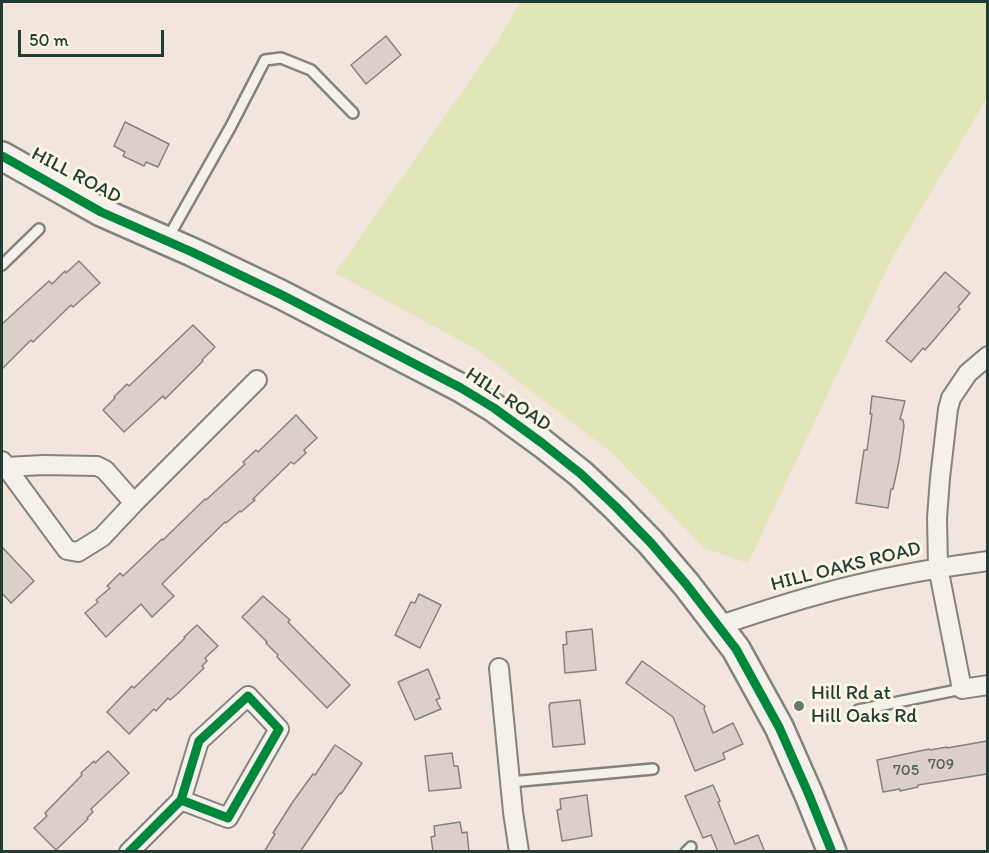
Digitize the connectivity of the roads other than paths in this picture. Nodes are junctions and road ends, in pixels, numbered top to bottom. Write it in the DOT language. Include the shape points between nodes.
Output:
graph roads {
  1 [pos="354,113"];
  2 [pos="2,156"];
  3 [pos="39,229"];
  4 [pos="166,241"];
  5 [pos="2,265"];
  6 [pos="987,356"];
  7 [pos="257,380"];
  8 [pos="4,464"];
  9 [pos="134,503"];
  10 [pos="987,561"];
  11 [pos="938,567"];
  12 [pos="718,626"];
  13 [pos="499,668"];
  14 [pos="987,685"];
  15 [pos="962,689"];
  16 [pos="858,710"];
  17 [pos="654,769"];
  18 [pos="510,782"];
  19 [pos="181,800"];
  20 [pos="129,852"];
  21 [pos="519,852"];
  22 [pos="832,852"];
  1 -- 4 [label="lane" via="311,70 281,58 265,60"];
  2 -- 4 [label="street, HILL ROAD" via="101,212"];
  3 -- 5 [label="lane"];
  4 -- 12 [label="street, HILL ROAD" via="282,294 494,408 581,474 616,507 651,543"];
  6 -- 11 [label="street" via="961,381 948,408 941,458"];
  7 -- 9 [label="street"];
  8 -- 9 [label="street" via="97,466"];
  8 -- 9 [label="street" via="67,550 78,552 102,537"];
  10 -- 11 [label="street, HILL OAKS ROAD"];
  11 -- 12 [label="street, HILL OAKS ROAD" via="851,586"];
  11 -- 15 [label="street"];
  12 -- 22 [label="street, HILL ROAD" via="736,649 778,727"];
  13 -- 18 [label="street"];
  14 -- 15 [label="street"];
  15 -- 16 [label="lane"];
  17 -- 18 [label="lane"];
  18 -- 21 [label="street"];
  19 -- 19 [label="street" via="199,741 248,696 279,729 228,819"];
  19 -- 20 [label="street"];
}
